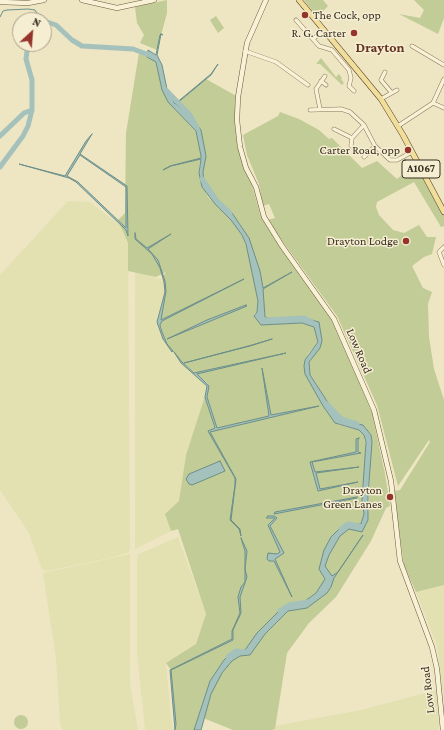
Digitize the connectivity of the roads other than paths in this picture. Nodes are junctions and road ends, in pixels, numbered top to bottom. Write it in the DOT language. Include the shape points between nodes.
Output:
graph roads {
  1 [pos="44,0"];
  2 [pos="82,0"];
  3 [pos="152,0"];
  4 [pos="266,0"];
  5 [pos="299,0"];
  6 [pos="0,2"];
  7 [pos="296,20"];
  8 [pos="324,30"];
  9 [pos="313,39"];
  10 [pos="412,46"];
  11 [pos="245,51"];
  12 [pos="444,65"];
  13 [pos="385,72"];
  14 [pos="325,76"];
  15 [pos="444,79"];
  16 [pos="322,81"];
  17 [pos="307,82"];
  18 [pos="326,84"];
  19 [pos="354,90"];
  20 [pos="397,90"];
  21 [pos="391,92"];
  22 [pos="381,99"];
  23 [pos="433,103"];
  24 [pos="444,108"];
  25 [pos="320,109"];
  26 [pos="310,110"];
  27 [pos="364,125"];
  28 [pos="398,126"];
  29 [pos="334,129"];
  30 [pos="352,138"];
  31 [pos="351,146"];
  32 [pos="375,146"];
  33 [pos="412,152"];
  34 [pos="364,157"];
  35 [pos="444,212"];
  36 [pos="444,247"];
  37 [pos="443,266"];
  38 [pos="443,730"];
  1 -- 6 [label="street" via="28,3"];
  2 -- 3 [label="street" via="117,8"];
  4 -- 11 [label="street, Low Road" via="249,36"];
  5 -- 8 [label="main road, A1067"];
  7 -- 9 [label="street"];
  8 -- 9 [label="street"];
  8 -- 22 [label="main road, A1067"];
  9 -- 19 [label="street" via="321,48 332,50 349,70 349,86"];
  10 -- 12 [label="street"];
  11 -- 17 [label="street" via="276,62"];
  11 -- 38 [label="street, Low Road" via="237,120 243,159 256,187 264,217 334,319 374,410 391,481 400,561 432,648 437,669"];
  13 -- 21 [label="street" via="382,80"];
  14 -- 16 [label="street"];
  15 -- 23 [label="street"];
  16 -- 18 [label="street"];
  16 -- 25 [label="street" via="316,89"];
  20 -- 21 [label="street"];
  21 -- 22 [label="street"];
  22 -- 28 [label="main road, A1067"];
  23 -- 24 [label="street"];
  23 -- 28 [label="street"];
  25 -- 26 [label="street"];
  25 -- 27 [label="street" via="347,111"];
  27 -- 30 [label="street"];
  27 -- 32 [label="street"];
  28 -- 33 [label="main road, A1067"];
  29 -- 30 [label="street" via="344,137"];
  30 -- 31 [label="street"];
  32 -- 33 [label="street" via="394,161"];
  32 -- 34 [label="street"];
  33 -- 35 [label="main road, A1067"];
  36 -- 37 [label="street" via="439,252"];
}
